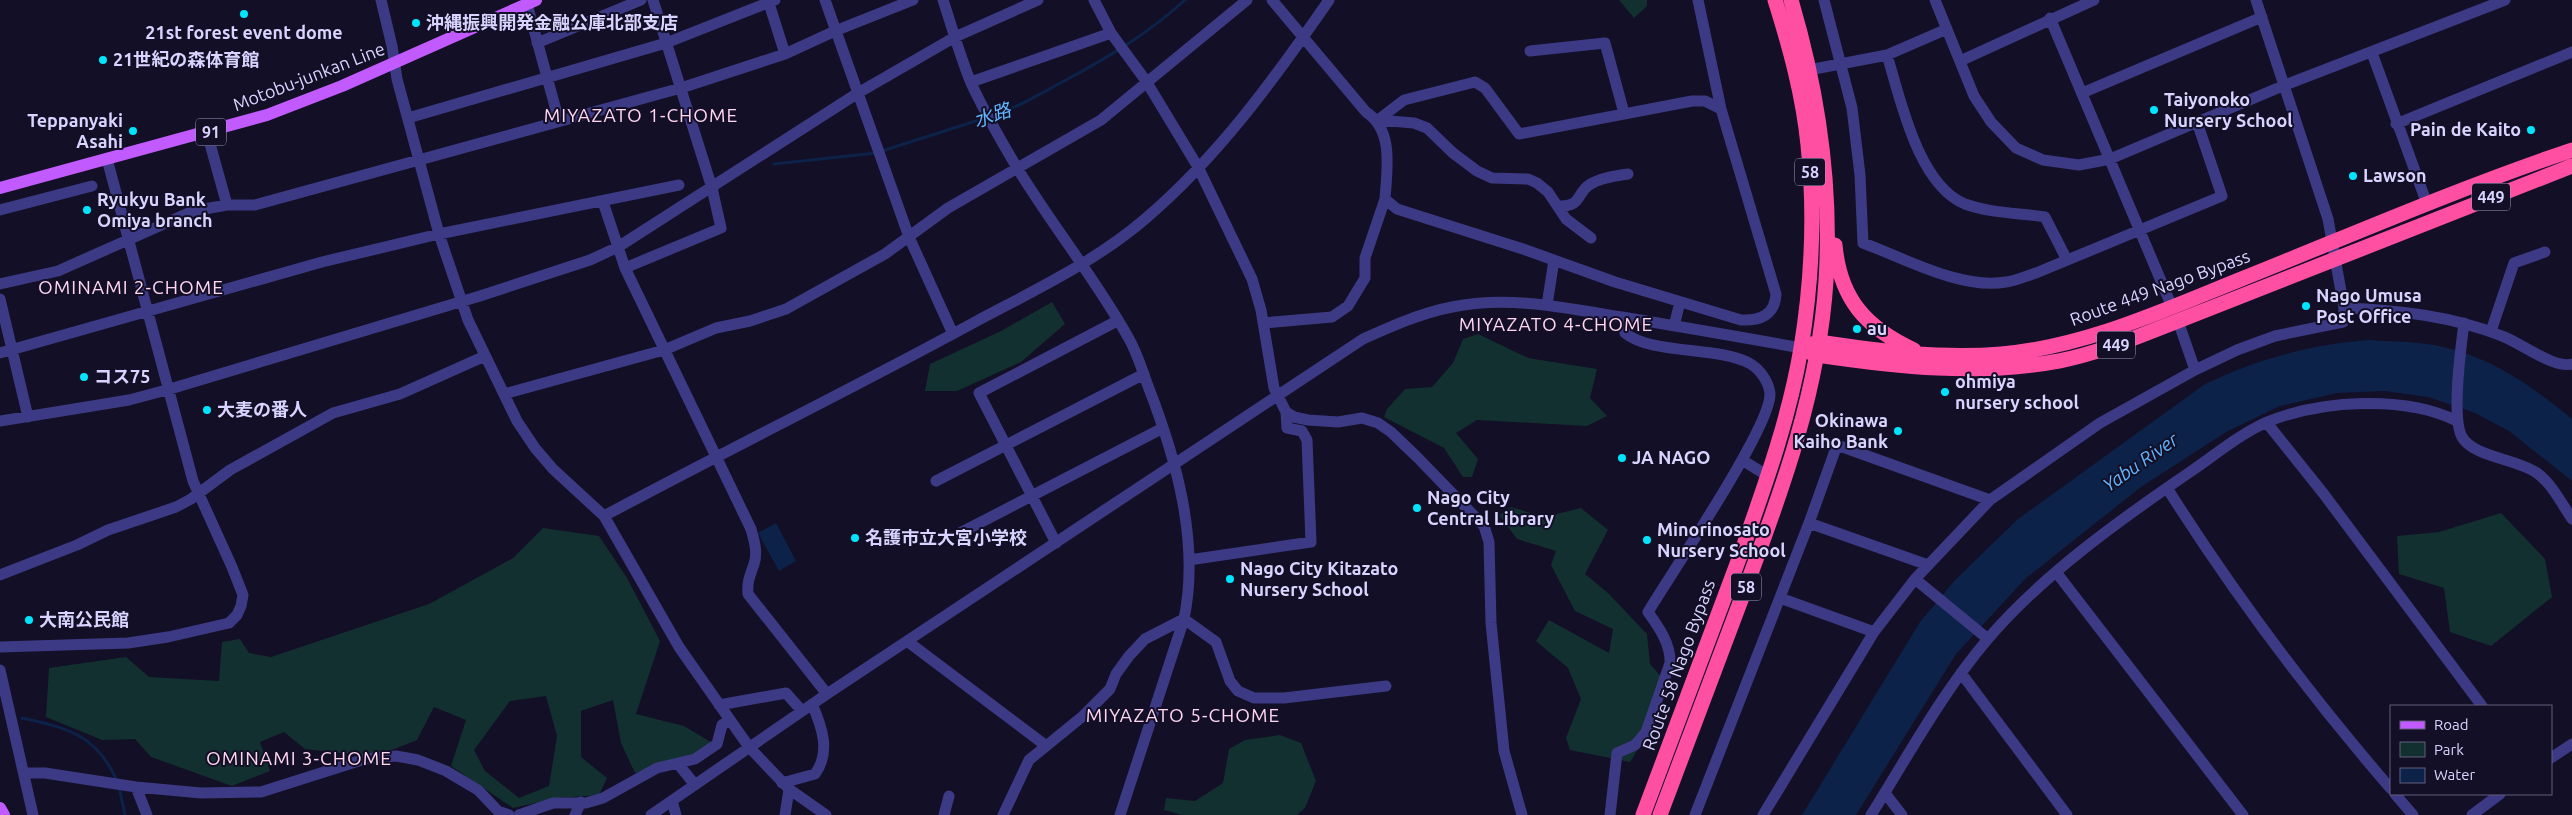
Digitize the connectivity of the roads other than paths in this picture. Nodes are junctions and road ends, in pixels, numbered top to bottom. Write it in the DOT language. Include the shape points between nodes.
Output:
graph roads {
  1 [pos="381,0"];
  2 [pos="641,0"];
  3 [pos="653,0"];
  4 [pos="825,0"];
  5 [pos="914,0"];
  6 [pos="943,0"];
  7 [pos="1038,0"];
  8 [pos="1094,0"];
  9 [pos="1247,0"];
  10 [pos="1272,0"];
  11 [pos="1329,0"];
  12 [pos="1698,0"];
  13 [pos="1775,0"];
  14 [pos="1791,0"];
  15 [pos="1824,0"];
  16 [pos="1935,0"];
  17 [pos="2094,0"];
  18 [pos="2256,0"];
  19 [pos="2505,0"];
  20 [pos="770,1"];
  21 [pos="531,2"];
  22 [pos="2488,3"];
  23 [pos="2050,18"];
  24 [pos="2262,18"];
  25 [pos="1947,29"];
  26 [pos="835,31"];
  27 [pos="1111,33"];
  28 [pos="955,36"];
  29 [pos="1303,37"];
  30 [pos="537,43"];
  31 [pos="666,43"];
  32 [pos="1530,51"];
  33 [pos="2572,52"];
  34 [pos="2372,53"];
  35 [pos="785,54"];
  36 [pos="1887,54"];
  37 [pos="1960,61"];
  38 [pos="395,62"];
  39 [pos="1841,63"];
  40 [pos="1809,70"];
  41 [pos="546,78"];
  42 [pos="1146,81"];
  43 [pos="971,82"];
  44 [pos="2285,85"];
  45 [pos="681,88"];
  46 [pos="858,93"];
  47 [pos="2082,93"];
  48 [pos="1721,109"];
  49 [pos="1624,113"];
  50 [pos="408,118"];
  51 [pos="1378,120"];
  52 [pos="559,121"];
  53 [pos="2197,122"];
  54 [pos="2396,124"];
  55 [pos="206,133"];
  56 [pos="2572,150"];
  57 [pos="107,159"];
  58 [pos="2110,159"];
  59 [pos="419,161"];
  60 [pos="2572,166"];
  61 [pos="1017,168"];
  62 [pos="1198,168"];
  63 [pos="1628,174"];
  64 [pos="40,177"];
  65 [pos="92,186"];
  66 [pos="679,186"];
  67 [pos="0,188"];
  68 [pos="712,188"];
  69 [pos="45,197"];
  70 [pos="1385,199"];
  71 [pos="603,202"];
  72 [pos="2427,204"];
  73 [pos="227,205"];
  74 [pos="1558,206"];
  75 [pos="0,210"];
  76 [pos="1827,223"];
  77 [pos="2140,230"];
  78 [pos="439,234"];
  79 [pos="909,237"];
  80 [pos="129,238"];
  81 [pos="1591,238"];
  82 [pos="2332,242"];
  83 [pos="618,247"];
  84 [pos="2545,252"];
  85 [pos="1554,260"];
  86 [pos="2067,260"];
  87 [pos="2334,260"];
  88 [pos="1081,265"];
  89 [pos="625,268"];
  90 [pos="0,284"];
  91 [pos="0,299"];
  92 [pos="461,301"];
  93 [pos="1680,302"];
  94 [pos="1547,305"];
  95 [pos="2172,307"];
  96 [pos="2344,308"];
  97 [pos="148,310"];
  98 [pos="1623,317"];
  99 [pos="1117,321"];
  100 [pos="2178,322"];
  101 [pos="1263,323"];
  102 [pos="2464,323"];
  103 [pos="1674,326"];
  104 [pos="2491,331"];
  105 [pos="953,334"];
  106 [pos="1801,348"];
  107 [pos="1818,348"];
  108 [pos="12,350"];
  109 [pos="664,350"];
  110 [pos="0,353"];
  111 [pos="1925,354"];
  112 [pos="485,356"];
  113 [pos="2572,364"];
  114 [pos="2195,370"];
  115 [pos="1144,374"];
  116 [pos="170,390"];
  117 [pos="504,394"];
  118 [pos="1277,396"];
  119 [pos="1286,412"];
  120 [pos="28,417"];
  121 [pos="2457,418"];
  122 [pos="0,421"];
  123 [pos="2267,423"];
  124 [pos="1163,428"];
  125 [pos="1005,446"];
  126 [pos="714,456"];
  127 [pos="1742,460"];
  128 [pos="1174,465"];
  129 [pos="1768,476"];
  130 [pos="936,481"];
  131 [pos="2167,488"];
  132 [pos="198,492"];
  133 [pos="1031,498"];
  134 [pos="1990,500"];
  135 [pos="604,516"];
  136 [pos="2572,518"];
  137 [pos="1809,523"];
  138 [pos="960,533"];
  139 [pos="1056,543"];
  140 [pos="1189,560"];
  141 [pos="1928,565"];
  142 [pos="2056,572"];
  143 [pos="0,575"];
  144 [pos="1915,579"];
  145 [pos="1780,598"];
  146 [pos="1184,619"];
  147 [pos="1874,632"];
  148 [pos="1985,637"];
  149 [pos="907,641"];
  150 [pos="0,647"];
  151 [pos="0,670"];
  152 [pos="1961,673"];
  153 [pos="1386,686"];
  154 [pos="827,694"];
  155 [pos="719,705"];
  156 [pos="2481,705"];
  157 [pos="807,708"];
  158 [pos="730,720"];
  159 [pos="2572,744"];
  160 [pos="1045,745"];
  161 [pos="749,747"];
  162 [pos="2552,757"];
  163 [pos="678,764"];
  164 [pos="24,773"];
  165 [pos="695,785"];
  166 [pos="786,786"];
  167 [pos="136,787"];
  168 [pos="2390,788"];
  169 [pos="1885,793"];
  170 [pos="2395,795"];
  171 [pos="2499,795"];
  172 [pos="949,796"];
  173 [pos="672,801"];
  174 [pos="580,802"];
  175 [pos="0,808"];
  176 [pos="4,815"];
  177 [pos="33,815"];
  178 [pos="147,815"];
  179 [pos="509,815"];
  180 [pos="519,815"];
  181 [pos="575,815"];
  182 [pos="651,815"];
  183 [pos="676,815"];
  184 [pos="785,815"];
  185 [pos="826,815"];
  186 [pos="944,815"];
  187 [pos="1003,815"];
  188 [pos="1120,815"];
  189 [pos="1522,815"];
  190 [pos="1610,815"];
  191 [pos="1643,815"];
  192 [pos="1660,815"];
  193 [pos="1695,815"];
  194 [pos="1763,815"];
  195 [pos="1871,815"];
  196 [pos="1902,815"];
  197 [pos="2067,815"];
  198 [pos="2243,815"];
  199 [pos="2413,815"];
  200 [pos="2472,815"];
  1 -- 38 [label="street"];
  2 -- 30 [label="street"];
  3 -- 31 [label="street"];
  4 -- 26 [label="street"];
  5 -- 26 [label="street"];
  6 -- 28 [label="street"];
  7 -- 28 [label="street"];
  8 -- 27 [label="street"];
  9 -- 42 [label="street"];
  10 -- 29 [label="street"];
  11 -- 29 [label="street"];
  12 -- 48 [label="street"];
  13 -- 106 [label="highway, Route 58 Nago Bypass / 58" via="1795,68 1808,143 1811,183 1811,239"];
  14 -- 40 [label="highway, Route 58 Nago Bypass / 58"];
  15 -- 39 [label="street"];
  16 -- 25 [label="street"];
  17 -- 23 [label="street"];
  18 -- 24 [label="street"];
  19 -- 22 [label="street"];
  20 -- 31 [label="street"];
  20 -- 35 [label="street"];
  21 -- 30 [label="street"];
  21 -- 38 [label="main road, Motobu-junkan Line / 91"];
  22 -- 34 [label="street"];
  23 -- 37 [label="street"];
  23 -- 47 [label="street"];
  24 -- 44 [label="street"];
  24 -- 47 [label="street"];
  25 -- 36 [label="street"];
  25 -- 37 [label="street"];
  26 -- 35 [label="street"];
  26 -- 46 [label="street"];
  27 -- 42 [label="street"];
  27 -- 43 [label="street"];
  28 -- 43 [label="street"];
  28 -- 46 [label="street"];
  29 -- 51 [label="street" via="1366,112"];
  29 -- 62 [label="street" via="1243,117"];
  30 -- 41 [label="street"];
  31 -- 41 [label="street"];
  31 -- 45 [label="street"];
  32 -- 49 [label="street" via="1605,43"];
  33 -- 54 [label="street"];
  34 -- 44 [label="street"];
  34 -- 54 [label="street"];
  35 -- 45 [label="street"];
  36 -- 39 [label="street"];
  36 -- 86 [label="street" via="1910,132 1922,159 1937,180 1954,197 1975,207 2045,217"];
  37 -- 58 [label="street" via="1974,96 1991,122 2016,148 2042,160 2079,165"];
  38 -- 50 [label="street"];
  38 -- 55 [label="main road, Motobu-junkan Line / 91" via="267,116"];
  39 -- 40 [label="street"];
  39 -- 86 [label="street" via="1852,108 1860,175 1863,243 1948,276 1976,282 2006,282"];
  40 -- 76 [label="highway, Route 58 Nago Bypass / 58" via="1824,158"];
  41 -- 50 [label="street"];
  41 -- 52 [label="street"];
  42 -- 61 [label="street" via="1101,120"];
  42 -- 62 [label="street"];
  43 -- 61 [label="street"];
  44 -- 53 [label="street"];
  44 -- 82 [label="street" via="2328,219"];
  45 -- 52 [label="street"];
  45 -- 68 [label="street"];
  46 -- 68 [label="street"];
  46 -- 79 [label="street"];
  47 -- 58 [label="street"];
  48 -- 49 [label="street" via="1705,101 1692,101"];
  48 -- 93 [label="street" via="1776,294 1776,304 1769,314 1754,321"];
  49 -- 51 [label="street" via="1519,134 1485,88 1475,82 1404,100"];
  50 -- 59 [label="street"];
  51 -- 70 [label="street" via="1388,147"];
  51 -- 74 [label="street" via="1414,123 1427,128 1453,154 1477,171 1492,178 1528,179 1537,183"];
  52 -- 59 [label="street"];
  53 -- 58 [label="street"];
  53 -- 77 [label="street" via="2222,196"];
  54 -- 72 [label="street"];
  55 -- 57 [label="main road, Motobu-junkan Line / 91"];
  55 -- 73 [label="street"];
  56 -- 72 [label="highway, Route 449 Nago Bypass / 449"];
  57 -- 64 [label="main road, Motobu-junkan Line / 91"];
  57 -- 80 [label="street"];
  58 -- 77 [label="street"];
  59 -- 73 [label="street" via="255,205"];
  59 -- 78 [label="street"];
  60 -- 87 [label="highway, Route 449 Nago Bypass / 449"];
  61 -- 79 [label="street" via="948,208"];
  61 -- 88 [label="street"];
  62 -- 88 [label="street" via="1146,218"];
  62 -- 101 [label="street" via="1252,279"];
  63 -- 74 [label="street" via="1589,185 1577,202"];
  64 -- 67 [label="main road, Motobu-junkan Line / 91"];
  64 -- 69 [label="street"];
  65 -- 69 [label="street"];
  66 -- 71 [label="street"];
  68 -- 83 [label="street"];
  68 -- 89 [label="street" via="721,228"];
  69 -- 75 [label="street"];
  70 -- 85 [label="street" via="1397,209"];
  70 -- 101 [label="street" via="1365,258 1364,278 1348,306 1332,317"];
  71 -- 78 [label="street"];
  71 -- 83 [label="street"];
  72 -- 82 [label="highway, Route 449 Nago Bypass / 449"];
  73 -- 80 [label="street" via="193,211"];
  74 -- 81 [label="street" via="1566,219"];
  76 -- 107 [label="highway, Route 58 Nago Bypass / 58" via="1826,282"];
  76 -- 111 [label="highway" via="1834,238 1839,274 1858,309 1877,330"];
  77 -- 86 [label="street"];
  77 -- 95 [label="street"];
  78 -- 92 [label="street"];
  78 -- 97 [label="street"];
  79 -- 105 [label="street"];
  79 -- 109 [label="street" via="885,254 786,309 750,322 716,328"];
  80 -- 90 [label="street" via="58,271"];
  80 -- 97 [label="street"];
  82 -- 87 [label="street"];
  82 -- 95 [label="highway, Route 449 Nago Bypass / 449"];
  83 -- 89 [label="street"];
  83 -- 92 [label="street" via="590,260"];
  84 -- 104 [label="street" via="2514,263"];
  85 -- 93 [label="street"];
  85 -- 94 [label="street"];
  87 -- 96 [label="street"];
  87 -- 100 [label="highway, Route 449 Nago Bypass / 449"];
  88 -- 99 [label="street"];
  88 -- 105 [label="street"];
  89 -- 109 [label="street"];
  91 -- 108 [label="street"];
  92 -- 112 [label="street"];
  92 -- 116 [label="street"];
  93 -- 103 [label="street"];
  94 -- 98 [label="street"];
  94 -- 118 [label="street" via="1499,302 1453,306 1410,318 1363,339"];
  95 -- 111 [label="highway, Route 449 Nago Bypass / 449" via="2057,345 2001,354"];
  96 -- 102 [label="street" via="2396,310"];
  96 -- 114 [label="street" via="2343,322 2275,336"];
  97 -- 108 [label="street"];
  97 -- 116 [label="street"];
  98 -- 103 [label="street"];
  98 -- 127 [label="street" via="1625,334 1641,343 1699,350 1749,363 1759,371 1770,394 1768,408"];
  99 -- 115 [label="street" via="1128,337"];
  99 -- 125 [label="street" via="979,394"];
  100 -- 107 [label="highway, Route 449 Nago Bypass / 449" via="2084,355 2003,369 1914,368"];
  100 -- 114 [label="street"];
  101 -- 118 [label="street"];
  102 -- 104 [label="street"];
  102 -- 121 [label="street"];
  103 -- 106 [label="street"];
  104 -- 113 [label="street" via="2558,365"];
  105 -- 126 [label="street"];
  106 -- 107 [label="highway, Route 449 Nago Bypass / 449"];
  106 -- 129 [label="highway, Route 58 Nago Bypass / 58"];
  107 -- 111 [label="highway, Route 449 Nago Bypass / 449"];
  107 -- 192 [label="highway, Route 58 Nago Bypass / 58" via="1805,413 1786,474"];
  108 -- 110 [label="street"];
  108 -- 120 [label="street"];
  109 -- 117 [label="street"];
  109 -- 126 [label="street"];
  112 -- 117 [label="street"];
  112 -- 132 [label="street" via="400,394 333,413 230,470"];
  114 -- 134 [label="street" via="2100,423"];
  115 -- 124 [label="street"];
  115 -- 125 [label="street"];
  116 -- 120 [label="street"];
  116 -- 132 [label="street"];
  117 -- 135 [label="street" via="535,448"];
  118 -- 119 [label="street"];
  118 -- 128 [label="street"];
  119 -- 140 [label="street" via="1287,428 1302,431 1308,440 1311,542"];
  119 -- 189 [label="street" via="1308,420 1338,422 1362,418 1378,423 1417,457 1484,526 1489,542 1491,623 1504,751"];
  120 -- 122 [label="street"];
  121 -- 123 [label="street" via="2438,411 2339,404 2306,410"];
  121 -- 136 [label="street" via="2463,438 2476,449 2514,461 2536,473 2551,486"];
  123 -- 131 [label="street"];
  123 -- 156 [label="street"];
  124 -- 128 [label="street"];
  124 -- 133 [label="street"];
  125 -- 130 [label="street"];
  125 -- 133 [label="street"];
  126 -- 135 [label="street"];
  126 -- 154 [label="street" via="747,521 756,547 754,563 746,580 748,594"];
  127 -- 129 [label="street"];
  127 -- 190 [label="street" via="1648,612 1667,645 1670,663 1646,732 1635,745 1617,753"];
  128 -- 139 [label="street"];
  128 -- 140 [label="street"];
  129 -- 191 [label="highway, Route 58 Nago Bypass / 58"];
  131 -- 142 [label="street"];
  131 -- 168 [label="street" via="2208,552 2328,716"];
  132 -- 143 [label="street" via="176,507 108,530"];
  132 -- 150 [label="street" via="243,595 237,615 230,623 128,643"];
  133 -- 138 [label="street"];
  133 -- 139 [label="street"];
  134 -- 137 [label="street" via="1837,445"];
  134 -- 141 [label="street"];
  135 -- 155 [label="street" via="679,647"];
  137 -- 141 [label="street"];
  137 -- 145 [label="street"];
  139 -- 149 [label="street"];
  140 -- 146 [label="street" via="1190,584"];
  141 -- 144 [label="street"];
  142 -- 148 [label="street"];
  142 -- 198 [label="street"];
  144 -- 147 [label="street"];
  144 -- 148 [label="street"];
  145 -- 147 [label="street"];
  145 -- 193 [label="street"];
  146 -- 153 [label="street" via="1216,642 1230,681 1238,691 1254,698 1284,698"];
  146 -- 160 [label="street" via="1145,639 1116,674 1110,689 1083,716"];
  146 -- 188 [label="street"];
  147 -- 194 [label="street"];
  148 -- 152 [label="street"];
  149 -- 154 [label="street"];
  149 -- 160 [label="street"];
  151 -- 164 [label="street"];
  152 -- 169 [label="street"];
  152 -- 197 [label="street"];
  154 -- 157 [label="street"];
  155 -- 157 [label="street" via="786,693"];
  155 -- 158 [label="street"];
  157 -- 161 [label="street"];
  157 -- 166 [label="street" via="822,725 824,739 820,768 815,774"];
  158 -- 161 [label="street"];
  158 -- 163 [label="street" via="722,725 717,744 695,759"];
  159 -- 162 [label="street"];
  160 -- 187 [label="street" via="1029,760"];
  161 -- 165 [label="street"];
  161 -- 166 [label="street"];
  163 -- 165 [label="street"];
  163 -- 174 [label="street" via="657,768 603,798"];
  164 -- 167 [label="street"];
  164 -- 177 [label="street"];
  165 -- 173 [label="street"];
  166 -- 184 [label="street"];
  166 -- 185 [label="street"];
  167 -- 178 [label="street"];
  167 -- 179 [label="street" via="202,794 261,792 365,759 396,756 446,771 478,790 498,811"];
  169 -- 195 [label="street"];
  169 -- 196 [label="street"];
  170 -- 199 [label="street"];
  171 -- 200 [label="street"];
  172 -- 186 [label="street"];
  173 -- 182 [label="street"];
  173 -- 183 [label="street"];
  174 -- 180 [label="street" via="553,803"];
  174 -- 181 [label="street"];
  175 -- 176 [label="main road"];
}
